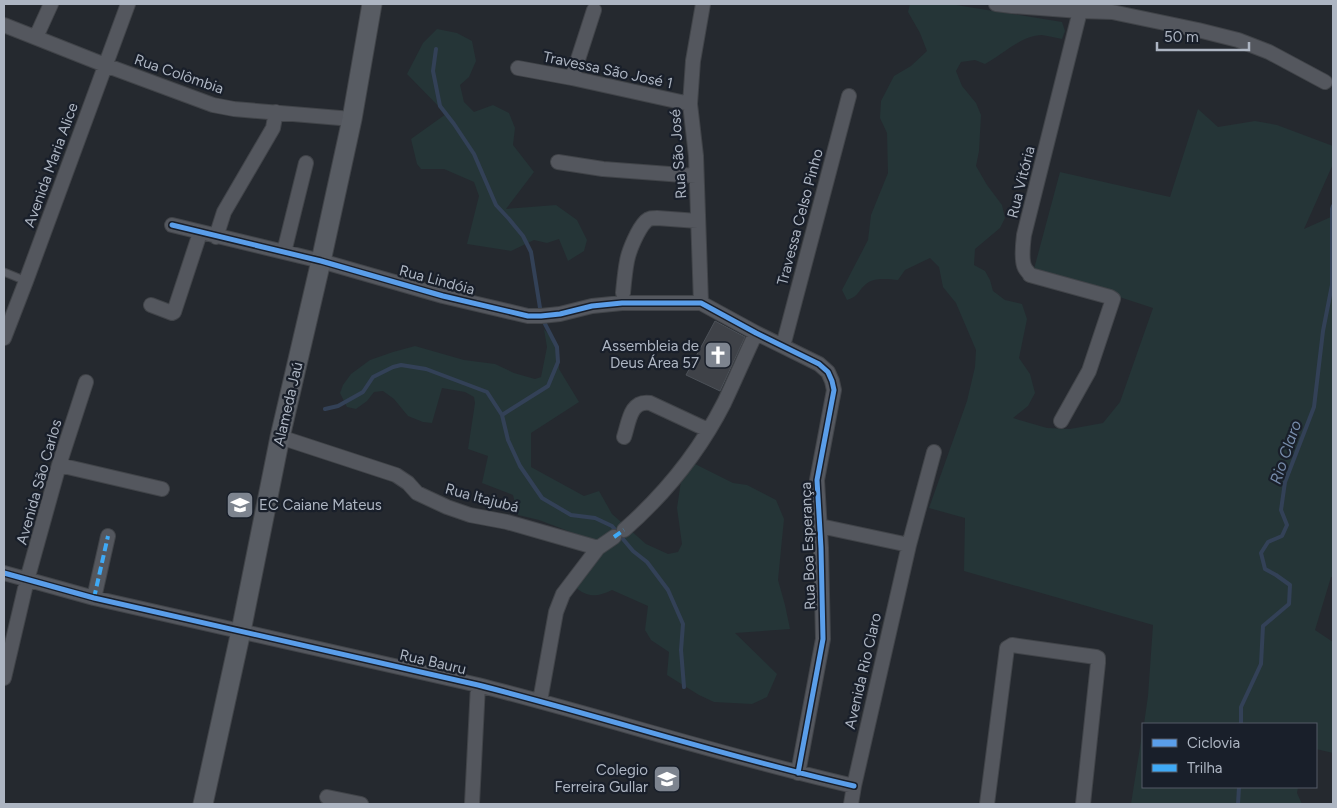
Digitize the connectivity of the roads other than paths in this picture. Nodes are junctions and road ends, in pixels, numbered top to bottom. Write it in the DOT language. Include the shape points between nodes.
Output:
graph roads {
  1 [pos="51,4"];
  2 [pos="128,4"];
  3 [pos="372,4"];
  4 [pos="703,4"];
  5 [pos="996,4"];
  6 [pos="1047,6"];
  7 [pos="594,10"];
  8 [pos="1080,11"];
  9 [pos="4,25"];
  10 [pos="36,37"];
  11 [pos="105,65"];
  12 [pos="518,68"];
  13 [pos="572,78"];
  14 [pos="1325,82"];
  15 [pos="849,96"];
  16 [pos="690,104"];
  17 [pos="276,112"];
  18 [pos="352,119"];
  19 [pos="558,162"];
  20 [pos="306,163"];
  21 [pos="696,176"];
  22 [pos="698,221"];
  23 [pos="172,225"];
  24 [pos="200,233"];
  25 [pos="216,237"];
  26 [pos="284,252"];
  27 [pos="321,261"];
  28 [pos="4,272"];
  29 [pos="26,281"];
  30 [pos="623,293"];
  31 [pos="701,303"];
  32 [pos="151,305"];
  33 [pos="756,333"];
  34 [pos="4,338"];
  35 [pos="783,346"];
  36 [pos="86,382"];
  37 [pos="1061,420"];
  38 [pos="708,430"];
  39 [pos="280,437"];
  40 [pos="624,437"];
  41 [pos="934,452"];
  42 [pos="59,465"];
  43 [pos="162,489"];
  44 [pos="820,526"];
  45 [pos="108,536"];
  46 [pos="908,545"];
  47 [pos="598,548"];
  48 [pos="4,573"];
  49 [pos="27,580"];
  50 [pos="94,598"];
  51 [pos="241,631"];
  52 [pos="4,678"];
  53 [pos="478,685"];
  54 [pos="540,701"];
  55 [pos="798,773"];
  56 [pos="854,786"];
  57 [pos="328,797"];
  58 [pos="203,804"];
  59 [pos="361,804"];
  60 [pos="472,804"];
  61 [pos="851,804"];
  62 [pos="987,804"];
  63 [pos="1083,804"];
  1 -- 10 [label="street"];
  2 -- 11 [label="street, Avenida Maria Alice"];
  3 -- 18 [label="main road, Alameda Jaú"];
  4 -- 16 [label="street, Rua São José" via="693,61"];
  5 -- 6 [label="street"];
  6 -- 8 [label="street"];
  7 -- 13 [label="street"];
  8 -- 14 [label="street" via="1112,12 1238,40 1269,52"];
  8 -- 37 [label="street, Rua Vitória" via="1024,235 1024,261 1030,274 1113,299 1089,371"];
  9 -- 10 [label="street, Rua Colômbia"];
  10 -- 11 [label="street, Rua Colômbia"];
  11 -- 17 [label="street, Rua Colômbia" via="213,105"];
  11 -- 29 [label="street, Avenida Maria Alice"];
  12 -- 13 [label="street, Travessa São José 1"];
  13 -- 16 [label="street, Travessa São José 1"];
  15 -- 35 [label="street, Travessa Celso Pinho"];
  16 -- 21 [label="street, Rua São José"];
  17 -- 18 [label="street, Rua Colômbia"];
  17 -- 25 [label="street" via="273,128 224,212"];
  18 -- 27 [label="main road, Alameda Jaú"];
  19 -- 21 [label="street"];
  20 -- 26 [label="street"];
  21 -- 22 [label="street, Rua São José"];
  22 -- 30 [label="street" via="657,218 646,221 626,262"];
  22 -- 31 [label="street, Rua São José"];
  23 -- 24 [label="street, Rua Lindóia"];
  24 -- 25 [label="street, Rua Lindóia"];
  24 -- 32 [label="street" via="174,312"];
  25 -- 26 [label="street, Rua Lindóia"];
  26 -- 27 [label="street, Rua Lindóia"];
  27 -- 31 [label="street, Rua Lindóia" via="528,316 622,303"];
  27 -- 39 [label="main road, Alameda Jaú"];
  28 -- 29 [label="lane"];
  29 -- 34 [label="street, Avenida Maria Alice"];
  31 -- 33 [label="street, Rua Boa Esperança"];
  33 -- 35 [label="street, Rua Boa Esperança"];
  33 -- 38 [label="street"];
  35 -- 44 [label="street, Rua Boa Esperança" via="819,364 828,372 834,390 817,480"];
  36 -- 42 [label="street, Avenida São Carlos"];
  38 -- 40 [label="street" via="644,402 633,410"];
  38 -- 47 [label="street" via="669,486 642,514"];
  39 -- 47 [label="street, Rua Itajubá" via="396,475 417,493 446,507"];
  39 -- 51 [label="main road, Alameda Jaú"];
  41 -- 46 [label="street, Avenida Rio Claro"];
  42 -- 43 [label="street"];
  42 -- 49 [label="street, Avenida São Carlos"];
  44 -- 46 [label="street"];
  44 -- 55 [label="street, Rua Boa Esperança" via="823,639"];
  45 -- 50 [label="street"];
  46 -- 56 [label="street, Avenida Rio Claro"];
  47 -- 54 [label="street" via="558,602"];
  48 -- 49 [label="street, Rua Bauru"];
  49 -- 50 [label="street, Rua Bauru"];
  49 -- 52 [label="street, Avenida São Carlos"];
  50 -- 51 [label="street, Rua Bauru"];
  51 -- 53 [label="street, Rua Bauru"];
  51 -- 58 [label="main road, Alameda Jaú"];
  53 -- 54 [label="street, Rua Bauru"];
  53 -- 60 [label="street"];
  54 -- 55 [label="street, Rua Bauru"];
  55 -- 56 [label="street, Rua Bauru"];
  56 -- 61 [label="street, Avenida Rio Claro"];
  57 -- 59 [label="street"];
  62 -- 63 [label="street" via="1008,648 1012,645 1098,658"];
}
